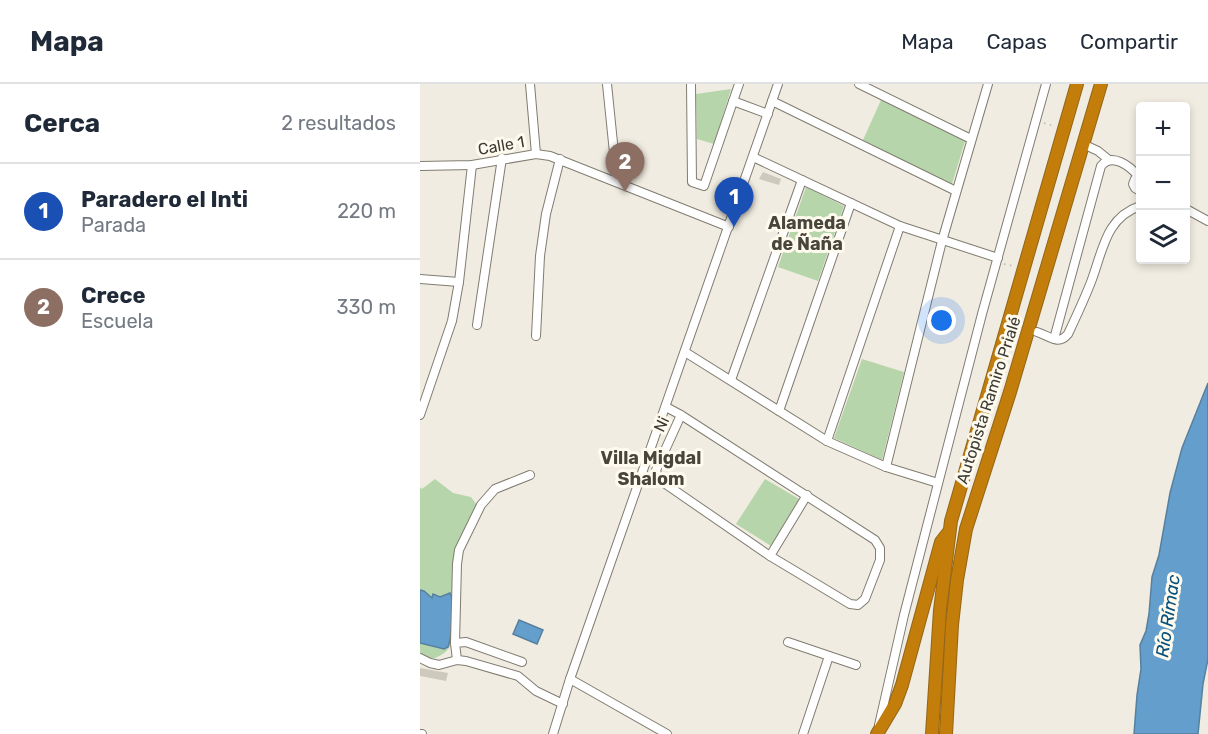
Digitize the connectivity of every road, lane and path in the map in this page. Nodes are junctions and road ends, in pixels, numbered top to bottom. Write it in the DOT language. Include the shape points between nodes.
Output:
graph roads {
  1 [pos="530,84"];
  2 [pos="607,84"];
  3 [pos="691,84"];
  4 [pos="739,84"];
  5 [pos="778,84"];
  6 [pos="859,84"];
  7 [pos="1046,84"];
  8 [pos="1077,84"];
  9 [pos="1101,84"];
  10 [pos="985,85"];
  11 [pos="772,100"];
  12 [pos="733,101"];
  13 [pos="768,114"];
  14 [pos="1035,121"];
  15 [pos="1064,129"];
  16 [pos="972,139"];
  17 [pos="1083,144"];
  18 [pos="536,154"];
  19 [pos="753,157"];
  20 [pos="502,158"];
  21 [pos="560,159"];
  22 [pos="1109,160"];
  23 [pos="472,165"];
  24 [pos="420,166"];
  25 [pos="1136,173"];
  26 [pos="802,180"];
  27 [pos="617,182"];
  28 [pos="956,192"];
  29 [pos="851,203"];
  30 [pos="1136,208"];
  31 [pos="1187,210"];
  32 [pos="1208,221"];
  33 [pos="900,226"];
  34 [pos="729,227"];
  35 [pos="942,241"];
  36 [pos="998,260"];
  37 [pos="1024,268"];
  38 [pos="420,279"];
  39 [pos="459,282"];
  40 [pos="477,326"];
  41 [pos="1037,332"];
  42 [pos="536,336"];
  43 [pos="1054,339"];
  44 [pos="685,352"];
  45 [pos="731,380"];
  46 [pos="666,407"];
  47 [pos="779,411"];
  48 [pos="420,415"];
  49 [pos="681,415"];
  50 [pos="827,441"];
  51 [pos="886,467"];
  52 [pos="530,475"];
  53 [pos="938,483"];
  54 [pos="807,495"];
  55 [pos="950,529"];
  56 [pos="770,556"];
  57 [pos="788,642"];
  58 [pos="455,643"];
  59 [pos="829,656"];
  60 [pos="420,658"];
  61 [pos="457,660"];
  62 [pos="522,662"];
  63 [pos="856,665"];
  64 [pos="570,679"];
  65 [pos="563,704"];
  66 [pos="553,734"];
  67 [pos="668,734"];
  68 [pos="803,734"];
  69 [pos="877,734"];
  70 [pos="932,734"];
  71 [pos="946,734"];
  1 -- 18 [label="street"];
  2 -- 27 [label="street"];
  3 -- 12 [label="street" via="692,182 704,186"];
  4 -- 12 [label="street"];
  5 -- 11 [label="street"];
  6 -- 16 [label="street"];
  7 -- 14 [label="street"];
  8 -- 15 [label="highway, Autopista Ramiro Prialé"];
  9 -- 17 [label="highway, Autopista Ramiro Prialé"];
  10 -- 16 [label="street"];
  11 -- 13 [label="street"];
  11 -- 28 [label="street"];
  12 -- 13 [label="street"];
  13 -- 19 [label="street"];
  14 -- 15 [label="path"];
  14 -- 36 [label="street"];
  15 -- 37 [label="highway, Autopista Ramiro Prialé"];
  16 -- 28 [label="street"];
  17 -- 22 [label="street"];
  17 -- 71 [label="highway, Autopista Ramiro Prialé" via="966,529 952,624"];
  18 -- 20 [label="street, Calle 1"];
  18 -- 21 [label="street, Calle 1"];
  19 -- 26 [label="street"];
  19 -- 34 [label="street"];
  20 -- 23 [label="street, Calle 1"];
  20 -- 40 [label="street"];
  21 -- 27 [label="street, Calle 1"];
  21 -- 42 [label="street" via="540,256"];
  22 -- 25 [label="street" via="1121,162"];
  22 -- 43 [label="street" via="1101,166"];
  23 -- 24 [label="street, Calle 1"];
  23 -- 39 [label="street"];
  26 -- 29 [label="street"];
  26 -- 45 [label="street"];
  27 -- 34 [label="street, Calle 1"];
  28 -- 35 [label="street"];
  29 -- 33 [label="street"];
  29 -- 47 [label="street"];
  30 -- 43 [label="street" via="1118,220 1104,239 1068,334 1063,340"];
  31 -- 32 [label="street"];
  33 -- 35 [label="street"];
  33 -- 50 [label="street"];
  34 -- 44 [label="street"];
  35 -- 36 [label="street"];
  35 -- 51 [label="street"];
  36 -- 37 [label="path"];
  36 -- 53 [label="street"];
  37 -- 55 [label="highway, Autopista Ramiro Prialé"];
  38 -- 39 [label="street"];
  39 -- 48 [label="street" via="452,321"];
  41 -- 43 [label="street"];
  44 -- 45 [label="street"];
  44 -- 46 [label="street"];
  45 -- 47 [label="street"];
  46 -- 49 [label="street"];
  46 -- 64 [label="street"];
  47 -- 50 [label="street"];
  49 -- 54 [label="street"];
  49 -- 56 [label="street, Ni" via="656,470 658,478"];
  50 -- 51 [label="street"];
  51 -- 53 [label="street"];
  52 -- 58 [label="street" via="495,489 488,496 459,550"];
  53 -- 69 [label="street"];
  54 -- 56 [label="street"];
  54 -- 56 [label="street" via="875,540 880,548 880,560 865,599 858,605 850,604"];
  55 -- 69 [label="highway" via="941,542 902,686"];
  55 -- 70 [label="highway, Autopista Ramiro Prialé"];
  57 -- 59 [label="street"];
  58 -- 61 [label="street"];
  58 -- 62 [label="street" via="466,642"];
  59 -- 63 [label="street"];
  59 -- 68 [label="street"];
  60 -- 61 [label="street" via="440,664"];
  61 -- 65 [label="street" via="518,676 536,691"];
  64 -- 65 [label="street"];
  64 -- 67 [label="street"];
  65 -- 66 [label="street"];
}
